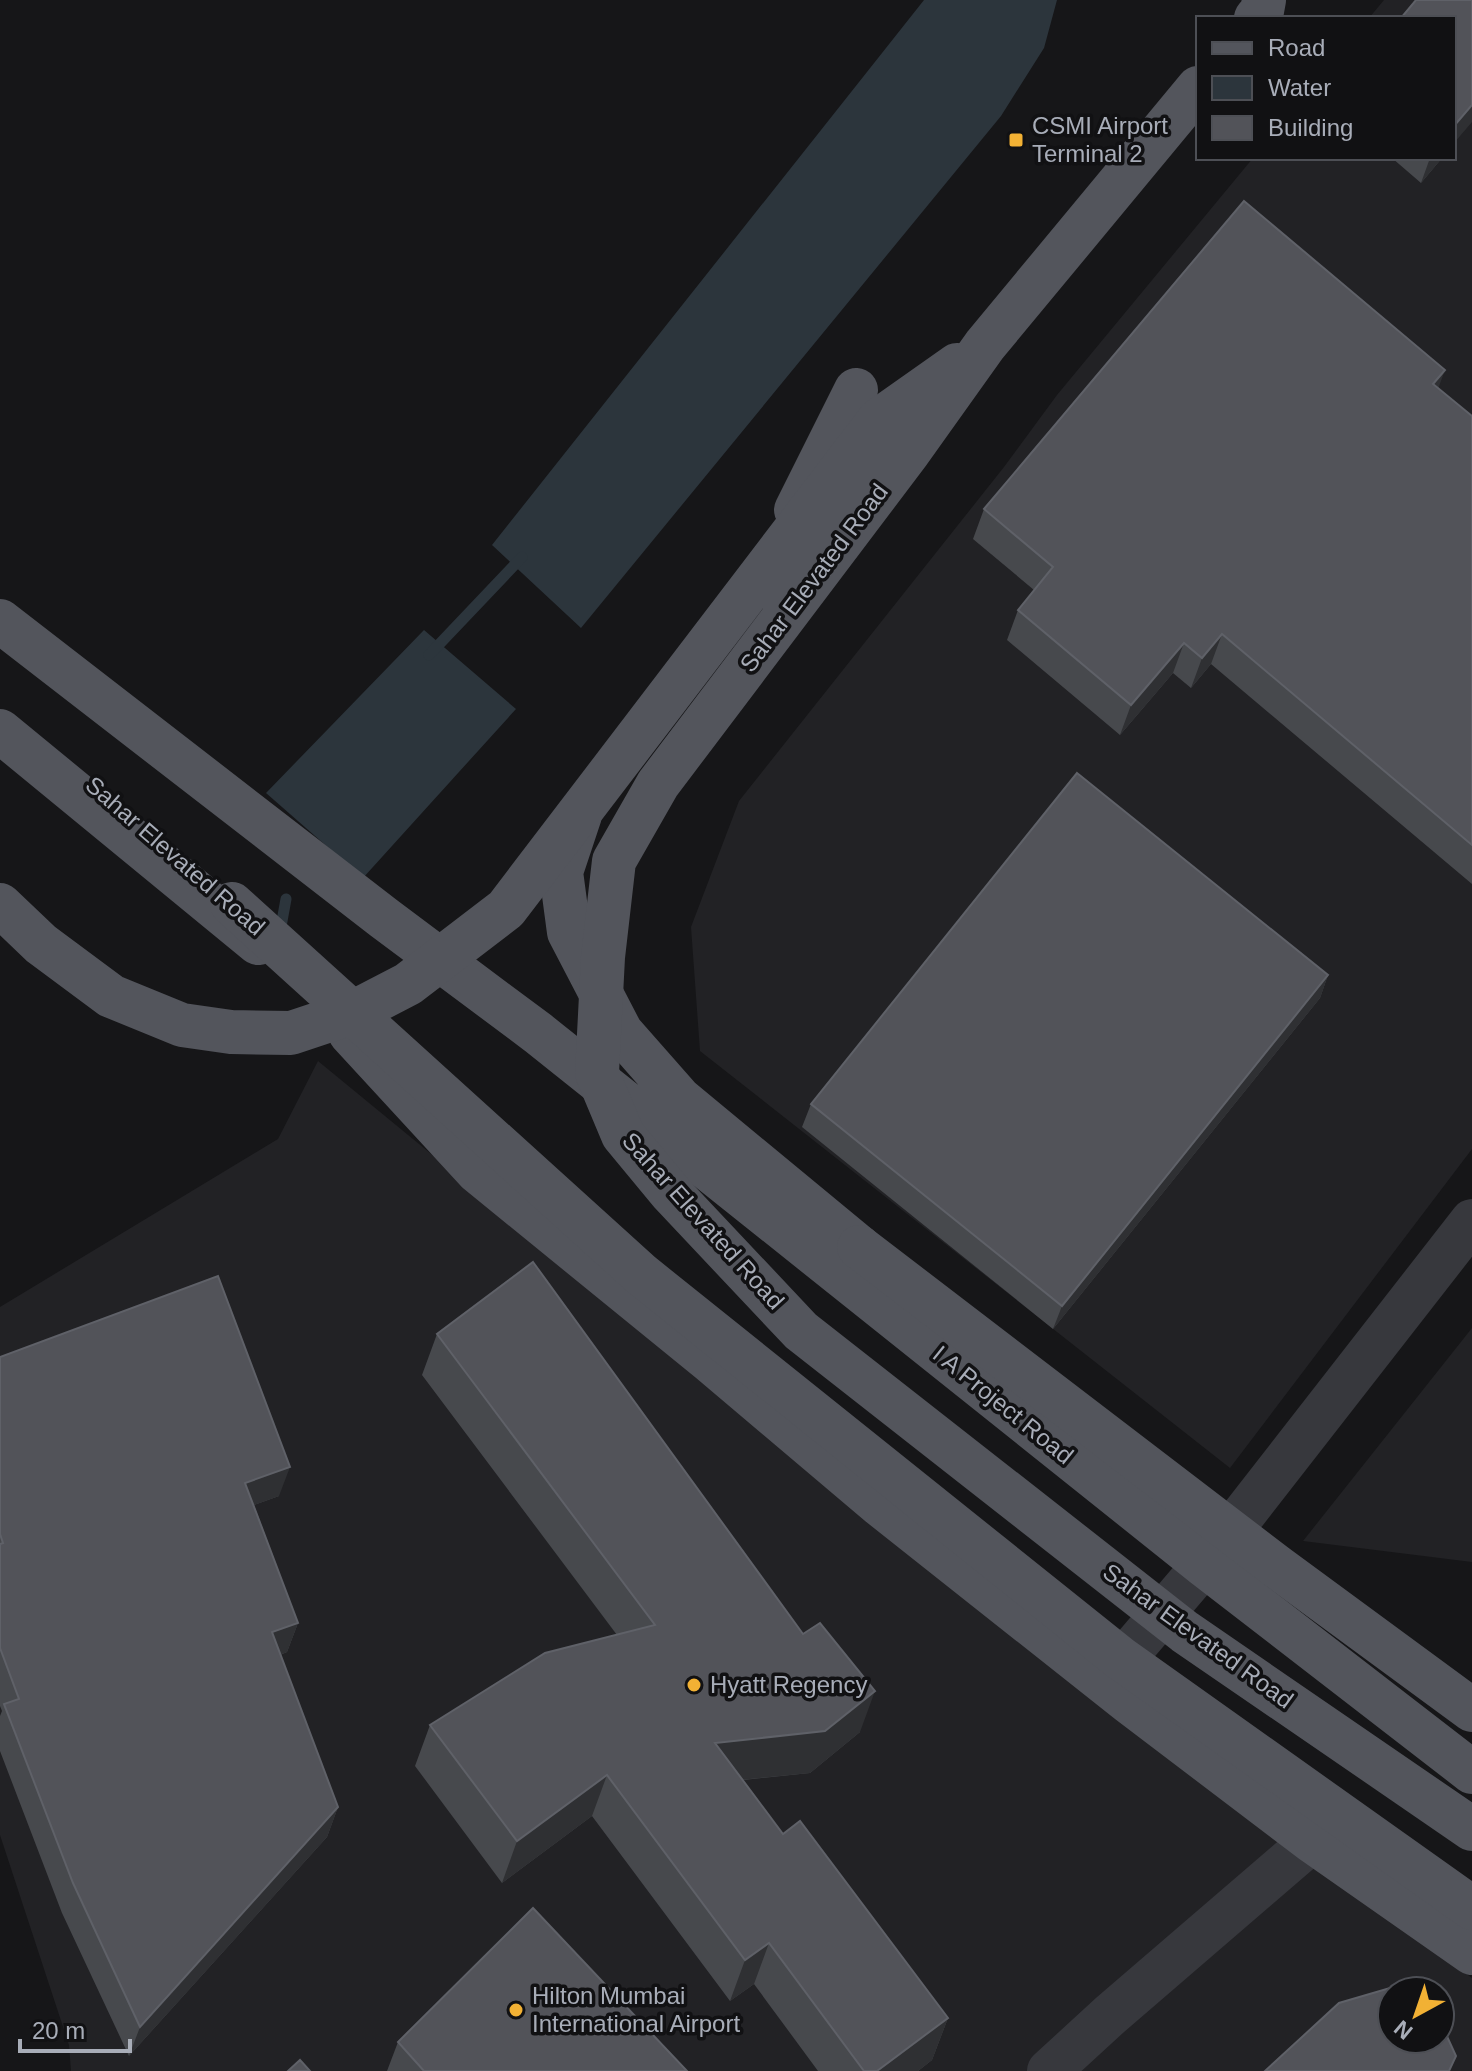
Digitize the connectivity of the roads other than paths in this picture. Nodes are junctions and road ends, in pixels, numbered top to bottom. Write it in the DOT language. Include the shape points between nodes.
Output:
graph roads {
  1 [pos="1196,90"];
  2 [pos="985,345"];
  3 [pos="856,390"];
  4 [pos="0,621"];
  5 [pos="0,703"];
  6 [pos="0,731"];
  7 [pos="0,905"];
  8 [pos="1472,1221"];
  9 [pos="1204,1565"];
  10 [pos="1105,1681"];
  11 [pos="1472,1710"];
  12 [pos="1472,1772"];
  13 [pos="1472,1829"];
  14 [pos="1312,1841"];
  15 [pos="1472,1908"];
  16 [pos="1472,1953"];
  17 [pos="1049,2071"];
  1 -- 2 [label="main road, Sahar Elevated Road, bridge"];
  2 -- 7 [label="main road, bridge" via="879,420 506,909 408,984 354,1012 291,1033 182,1025 111,996 41,944"];
  2 -- 13 [label="main road, Sahar Elevated Road, bridge" via="658,784 614,861 597,1073 623,1135 801,1331 1185,1632"];
  3 -- 11 [label="main road, bridge" via="801,504 640,702 595,770 561,872 569,932 621,1032 680,1099 859,1247"];
  4 -- 9 [label="main road, I A Project Road" via="538,1033"];
  5 -- 15 [label="main road, Sahar Elevated Road, bridge" via="232,904 642,1275 1120,1658"];
  6 -- 10 [label="main road" via="290,968 478,1172 879,1504"];
  8 -- 9 [label="street"];
  9 -- 10 [label="street"];
  9 -- 12 [label="main road, I A Project Road"];
  10 -- 14 [label="main road"];
  14 -- 16 [label="main road"];
  14 -- 17 [label="street"];
}
